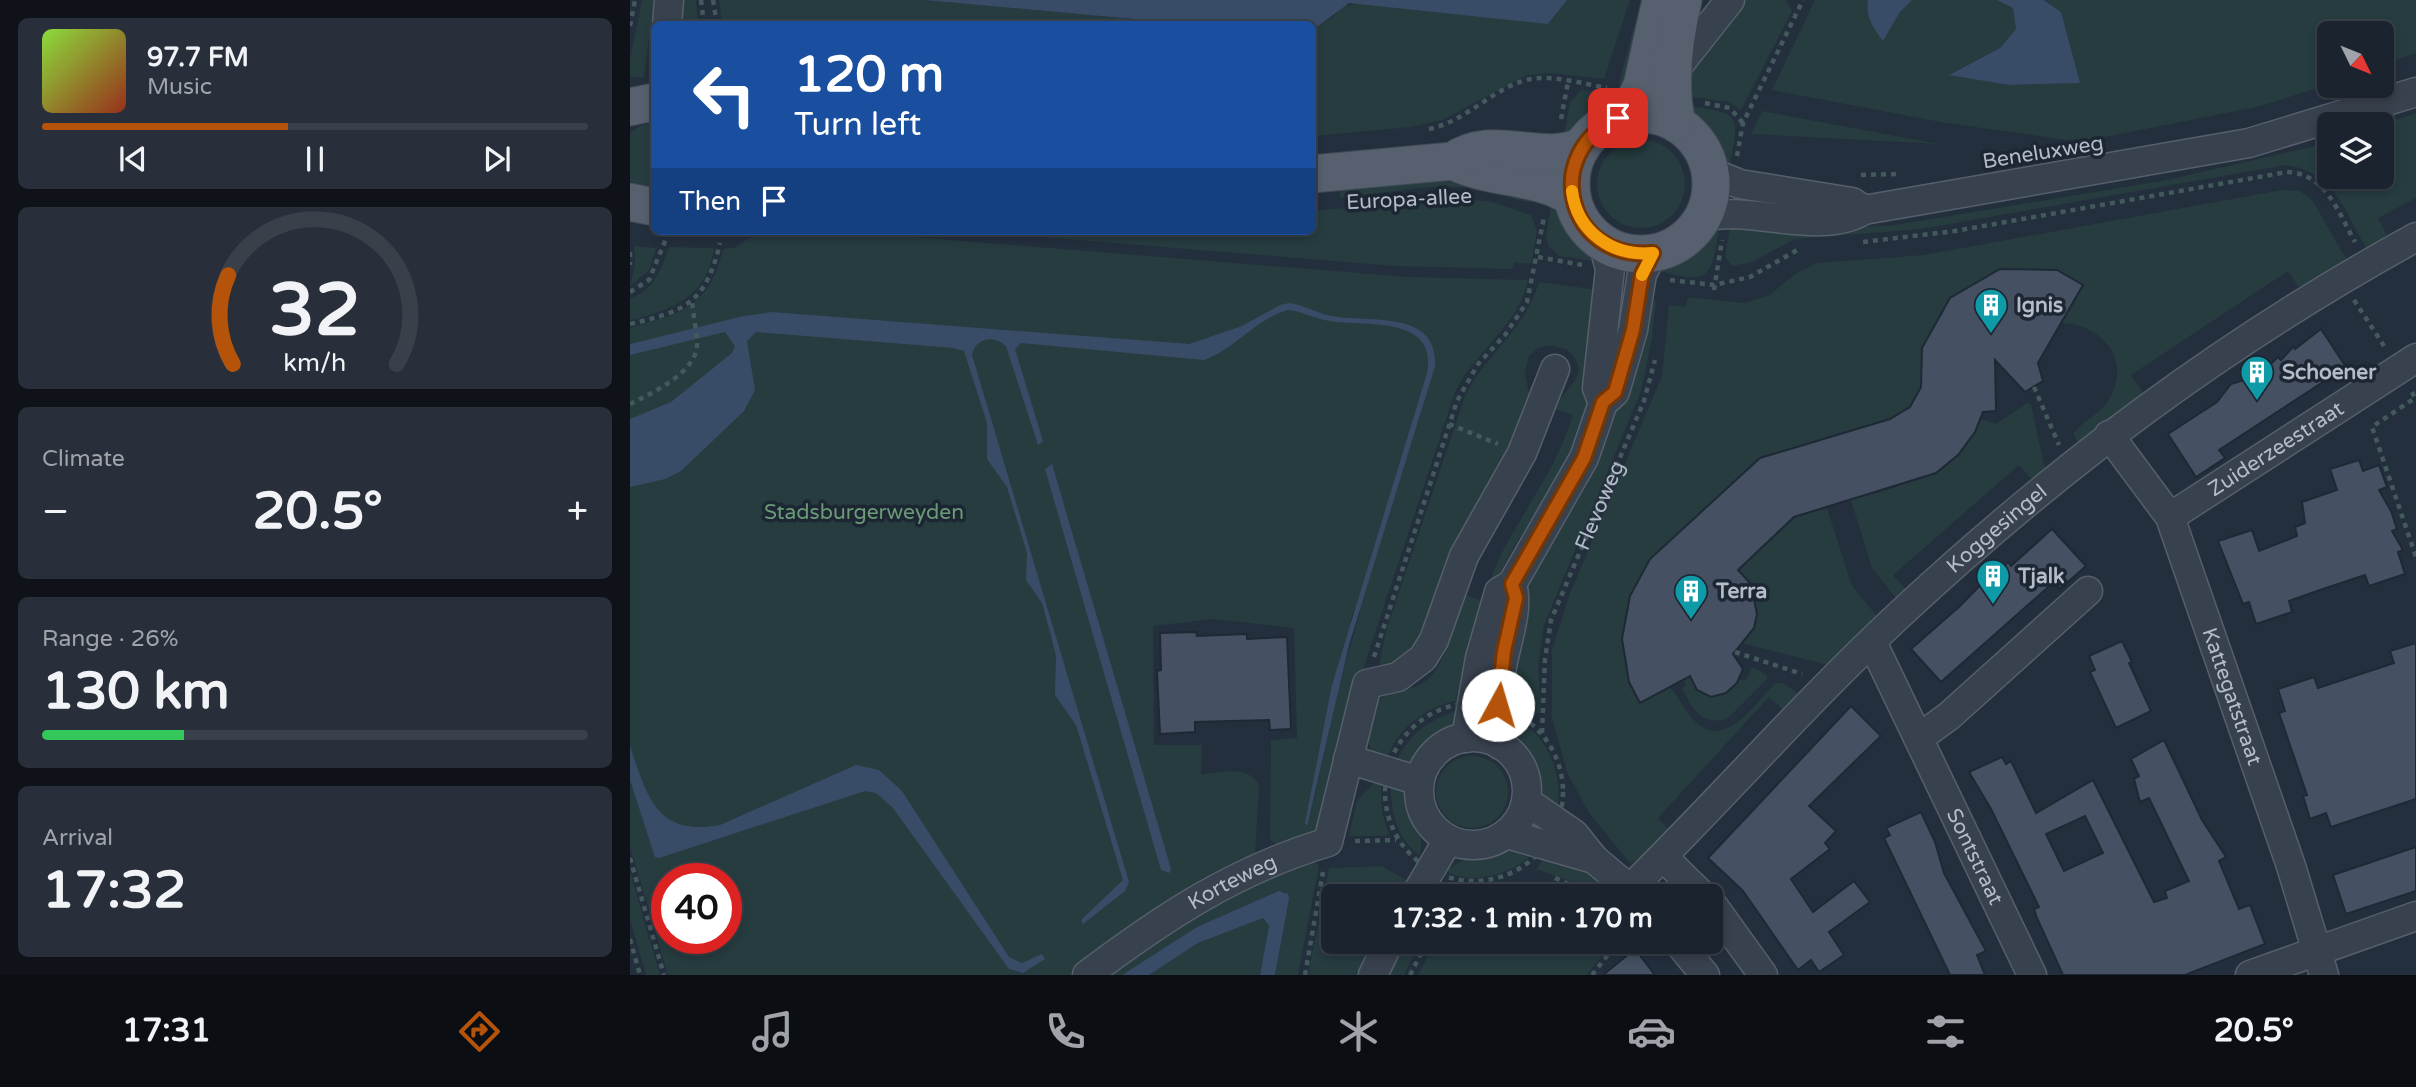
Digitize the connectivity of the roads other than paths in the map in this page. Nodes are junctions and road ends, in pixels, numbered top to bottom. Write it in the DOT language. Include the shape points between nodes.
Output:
graph roads {
  1 [pos="669,0"];
  2 [pos="1661,0"];
  3 [pos="1683,0"];
  4 [pos="1730,0"];
  5 [pos="667,21"];
  6 [pos="1674,71"];
  7 [pos="2416,92"];
  8 [pos="1618,102"];
  9 [pos="651,103"];
  10 [pos="630,107"];
  11 [pos="1687,113"];
  12 [pos="1571,139"];
  13 [pos="1453,161"];
  14 [pos="1730,162"];
  15 [pos="1316,174"];
  16 [pos="630,202"];
  17 [pos="651,206"];
  18 [pos="1552,207"];
  19 [pos="1864,210"];
  20 [pos="1713,227"];
  21 [pos="2416,237"];
  22 [pos="1595,254"];
  23 [pos="1660,266"];
  24 [pos="2407,363"];
  25 [pos="1555,369"];
  26 [pos="1603,402"];
  27 [pos="2109,435"];
  28 [pos="2170,517"];
  29 [pos="1512,584"];
  30 [pos="2088,591"];
  31 [pos="1872,642"];
  32 [pos="1466,738"];
  33 [pos="1919,738"];
  34 [pos="1500,745"];
  35 [pos="1348,760"];
  36 [pos="1419,781"];
  37 [pos="1526,801"];
  38 [pos="1507,834"];
  39 [pos="1448,840"];
  40 [pos="1663,857"];
  41 [pos="1594,859"];
  42 [pos="1422,884"];
  43 [pos="1625,884"];
  44 [pos="1641,884"];
  45 [pos="1691,884"];
  46 [pos="2416,916"];
  47 [pos="1723,919"];
  48 [pos="1383,954"];
  49 [pos="1688,954"];
  50 [pos="2320,962"];
  51 [pos="1087,975"];
  52 [pos="1373,975"];
  53 [pos="1705,975"];
  54 [pos="1763,975"];
  55 [pos="2032,975"];
  56 [pos="2250,975"];
  1 -- 5 [label="street"];
  2 -- 8 [label="main road" via="1642,86"];
  3 -- 6 [label="main road"];
  4 -- 6 [label="street"];
  6 -- 11 [label="main road" via="1673,105"];
  7 -- 19 [label="street, Beneluxweg" via="2249,143"];
  8 -- 11 [label="main road" via="1653,115"];
  8 -- 12 [label="main road" via="1602,126"];
  9 -- 10 [label="main road"];
  11 -- 14 [label="main road" via="1701,147"];
  12 -- 13 [label="main road, Europa-allee" via="1562,154 1468,149"];
  12 -- 18 [label="main road" via="1573,171"];
  13 -- 15 [label="main road, Europa-allee"];
  13 -- 18 [label="main road, Europa-allee" via="1469,169 1549,185"];
  14 -- 19 [label="street, Beneluxweg" via="1740,184 1852,202"];
  14 -- 20 [label="main road" via="1710,195"];
  16 -- 17 [label="main road"];
  18 -- 22 [label="main road" via="1583,223"];
  19 -- 20 [label="street, Beneluxweg" via="1852,218 1780,220 1719,214"];
  20 -- 23 [label="main road" via="1685,238"];
  21 -- 27 [label="street, Koggesingel" via="2340,279 2206,365"];
  22 -- 23 [label="main road" via="1627,253"];
  22 -- 26 [label="street, Flevoweg" via="1610,269 1597,388"];
  23 -- 26 [label="street, Flevoweg" via="1642,274 1633,330 1615,392"];
  24 -- 28 [label="street, Zuiderzeestraat"];
  25 -- 35 [label="street" via="1521,453 1464,556 1434,640 1423,658 1398,677 1367,684"];
  26 -- 29 [label="street, Flevoweg" via="1584,458"];
  27 -- 28 [label="street, Kattegatstraat"];
  27 -- 31 [label="street, Koggesingel" via="1960,559"];
  28 -- 50 [label="street, Kattegatstraat"];
  29 -- 32 [label="street, Flevoweg" via="1499,592 1486,633"];
  29 -- 34 [label="street, Flevoweg" via="1516,598 1498,705"];
  30 -- 33 [label="street" via="1950,716"];
  31 -- 33 [label="street, Sontstraat"];
  31 -- 40 [label="street, Koggesingel"];
  32 -- 34 [label="street"];
  32 -- 36 [label="street" via="1441,747"];
  33 -- 55 [label="street, Sontstraat"];
  34 -- 37 [label="street" via="1511,753 1524,775"];
  35 -- 36 [label="street"];
  35 -- 51 [label="street, Korteweg" via="1328,842 1282,856 1201,895"];
  36 -- 39 [label="street" via="1426,820"];
  37 -- 38 [label="street"];
  37 -- 41 [label="street" via="1566,828"];
  38 -- 39 [label="street" via="1483,845"];
  38 -- 41 [label="street"];
  39 -- 42 [label="street"];
  40 -- 44 [label="street, Koggesingel"];
  40 -- 45 [label="street"];
  41 -- 43 [label="street"];
  46 -- 50 [label="street"];
  47 -- 54 [label="street"];
  48 -- 52 [label="street"];
  49 -- 53 [label="street"];
  50 -- 56 [label="street"];
}
